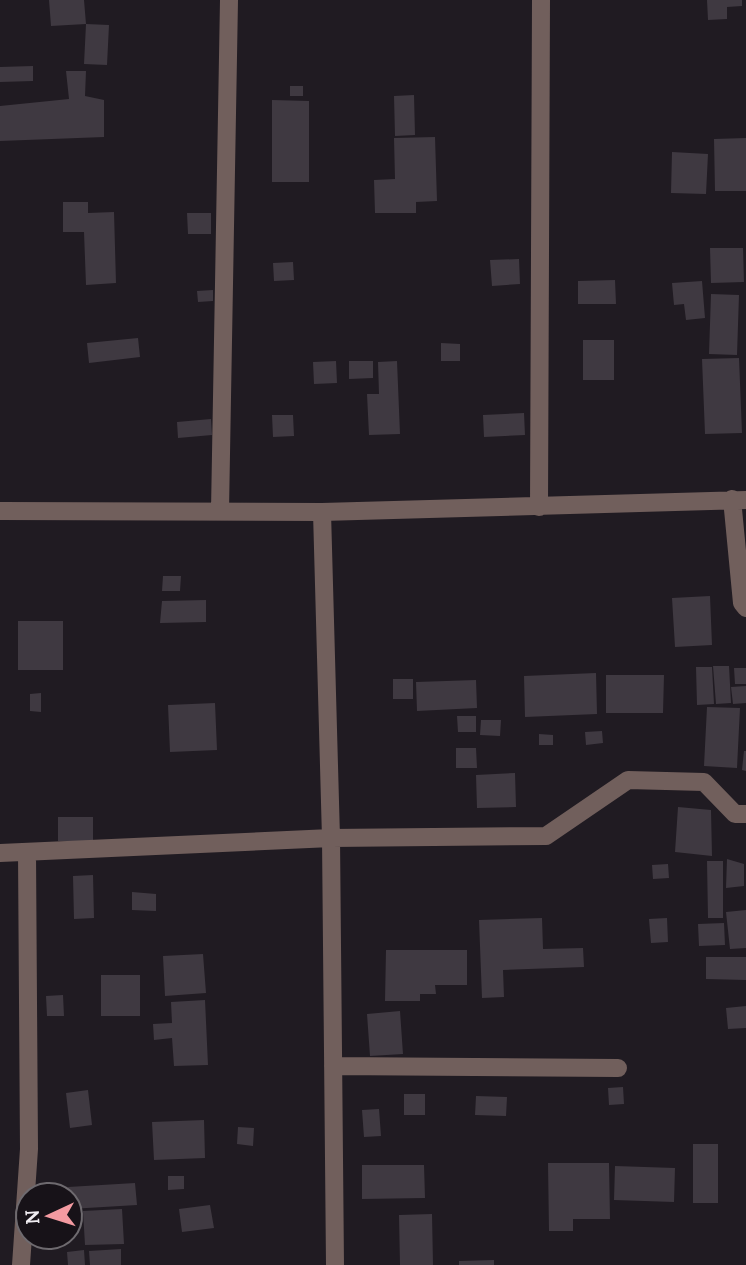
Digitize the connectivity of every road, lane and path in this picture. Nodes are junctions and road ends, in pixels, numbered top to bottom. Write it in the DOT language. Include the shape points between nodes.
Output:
graph roads {
  1 [pos="229,0"];
  2 [pos="541,0"];
  3 [pos="739,500"];
  4 [pos="539,507"];
  5 [pos="0,511"];
  6 [pos="220,511"];
  7 [pos="322,512"];
  8 [pos="746,608"];
  9 [pos="746,814"];
  10 [pos="331,838"];
  11 [pos="27,852"];
  12 [pos="0,853"];
  13 [pos="333,1066"];
  14 [pos="618,1068"];
  15 [pos="21,1265"];
  16 [pos="335,1265"];
  1 -- 6 [label="street"];
  2 -- 4 [label="street"];
  3 -- 4 [label="street"];
  3 -- 8 [label="street" via="742,603"];
  4 -- 7 [label="street"];
  5 -- 6 [label="street"];
  6 -- 7 [label="street"];
  7 -- 10 [label="street"];
  9 -- 10 [label="street" via="735,814 704,782 628,780 546,836"];
  10 -- 11 [label="street"];
  10 -- 13 [label="street"];
  11 -- 12 [label="street"];
  11 -- 15 [label="street" via="29,1149"];
  13 -- 14 [label="street"];
  13 -- 16 [label="street"];
}
